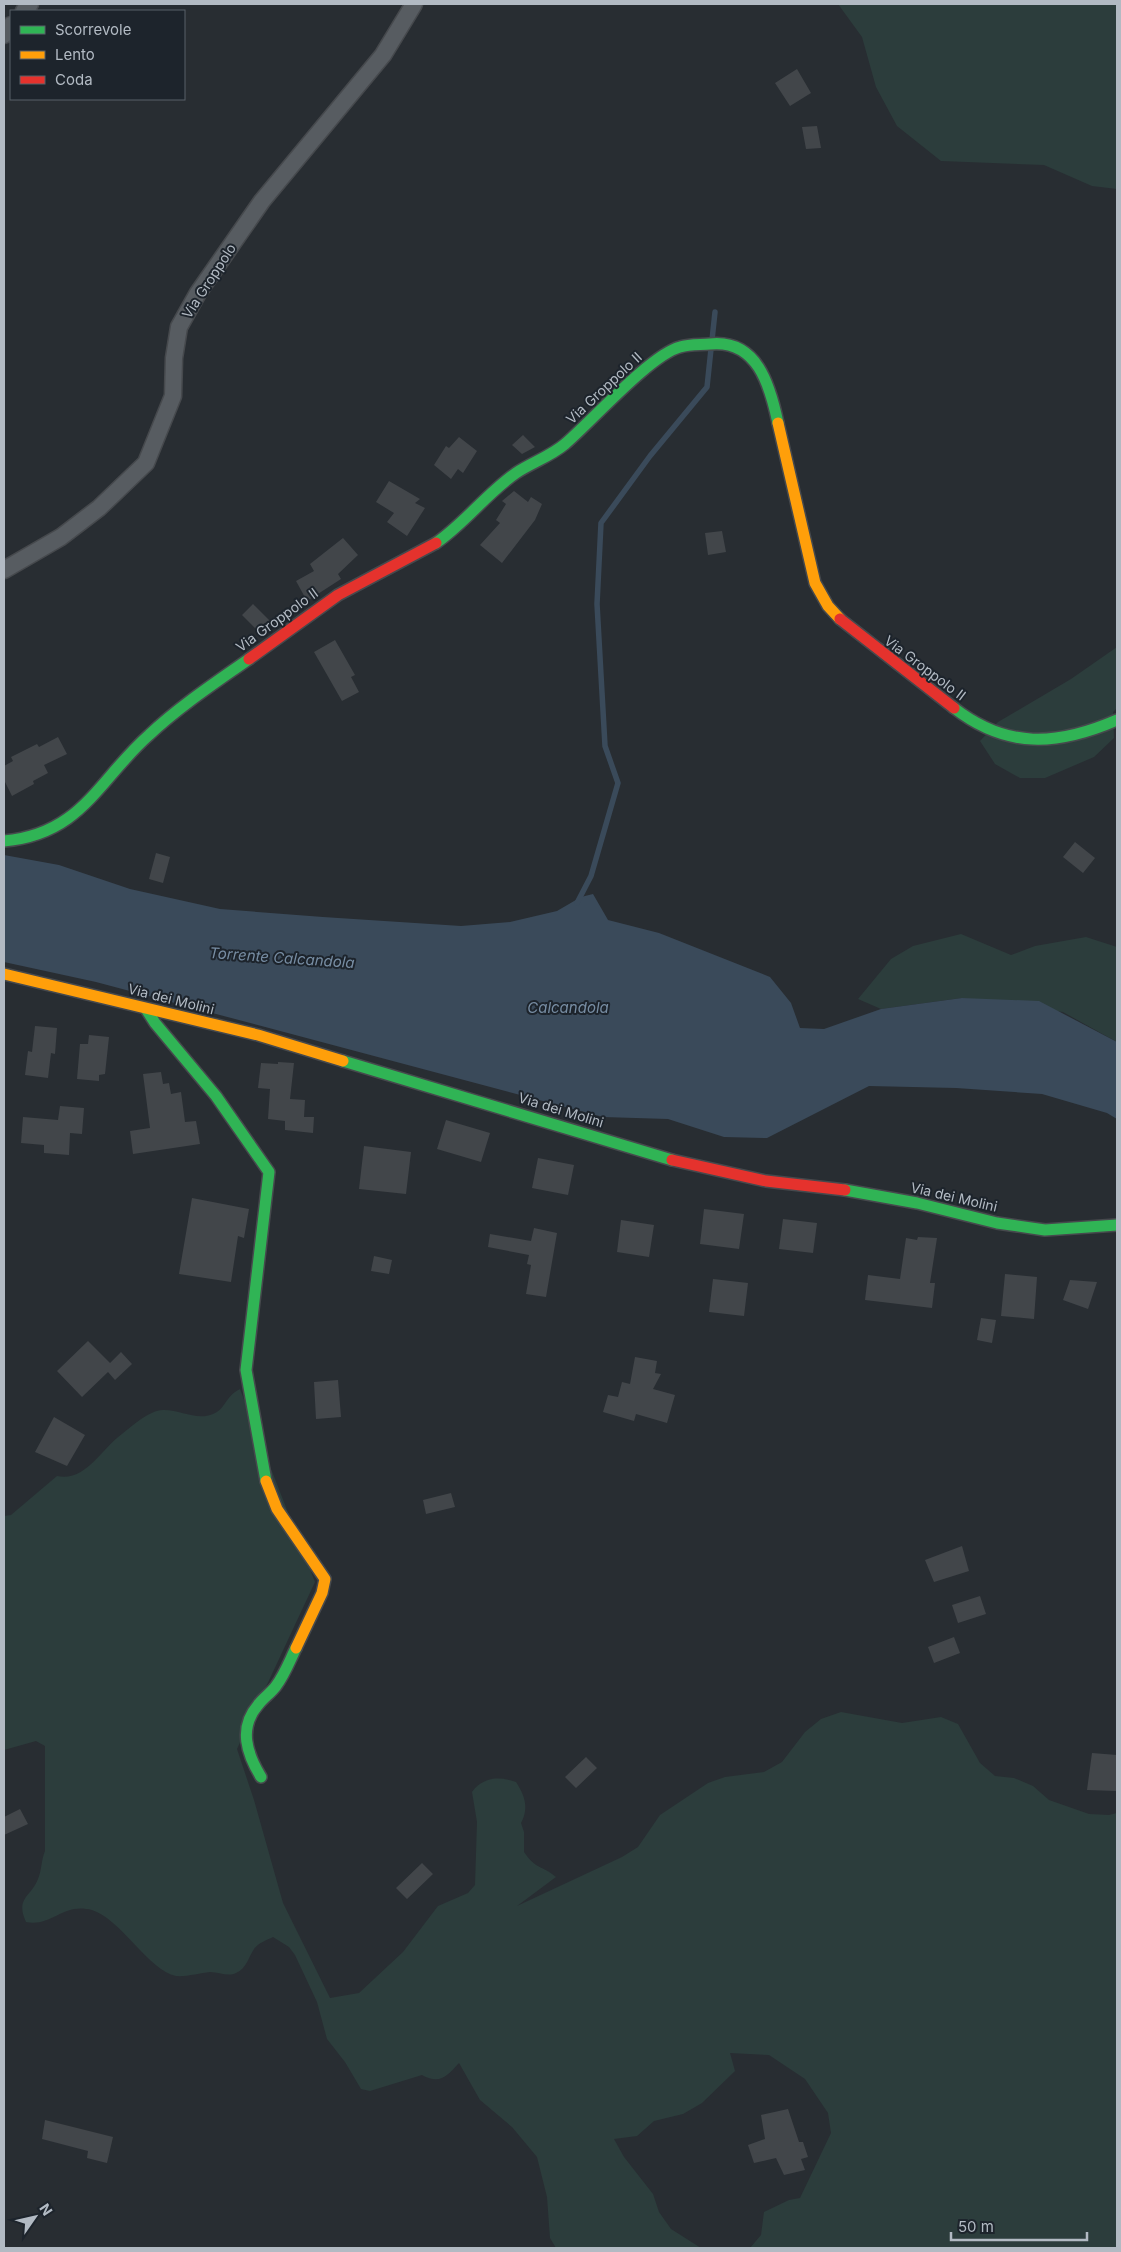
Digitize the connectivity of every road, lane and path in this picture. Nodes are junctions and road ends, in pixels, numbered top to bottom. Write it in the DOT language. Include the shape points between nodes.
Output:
graph roads {
  1 [pos="414,4"];
  2 [pos="4,570"];
  3 [pos="1117,720"];
  4 [pos="4,841"];
  5 [pos="4,974"];
  6 [pos="146,1009"];
  7 [pos="1117,1225"];
  8 [pos="262,1776"];
  1 -- 2 [label="street, Via Groppolo" via="383,55 262,201 198,293 179,327 173,396 146,463 99,508 61,537"];
  3 -- 4 [label="street, Via Groppolo II" via="1064,740 1030,741 995,732 971,721 844,624 828,606 815,583 774,404 760,368 740,346 725,342 705,343 679,347 652,363 564,446 510,478 457,528 338,595 175,712 147,736 95,796 53,829"];
  5 -- 6 [label="street, Via dei Molini"];
  6 -- 7 [label="street, Via dei Molini" via="267,1038 691,1166 766,1181 916,1203 997,1223 1045,1230"];
  6 -- 8 [label="street" via="216,1096 269,1172 246,1370 267,1488 325,1579 322,1593 279,1683 255,1708 246,1723 245,1739 251,1762"];
}
